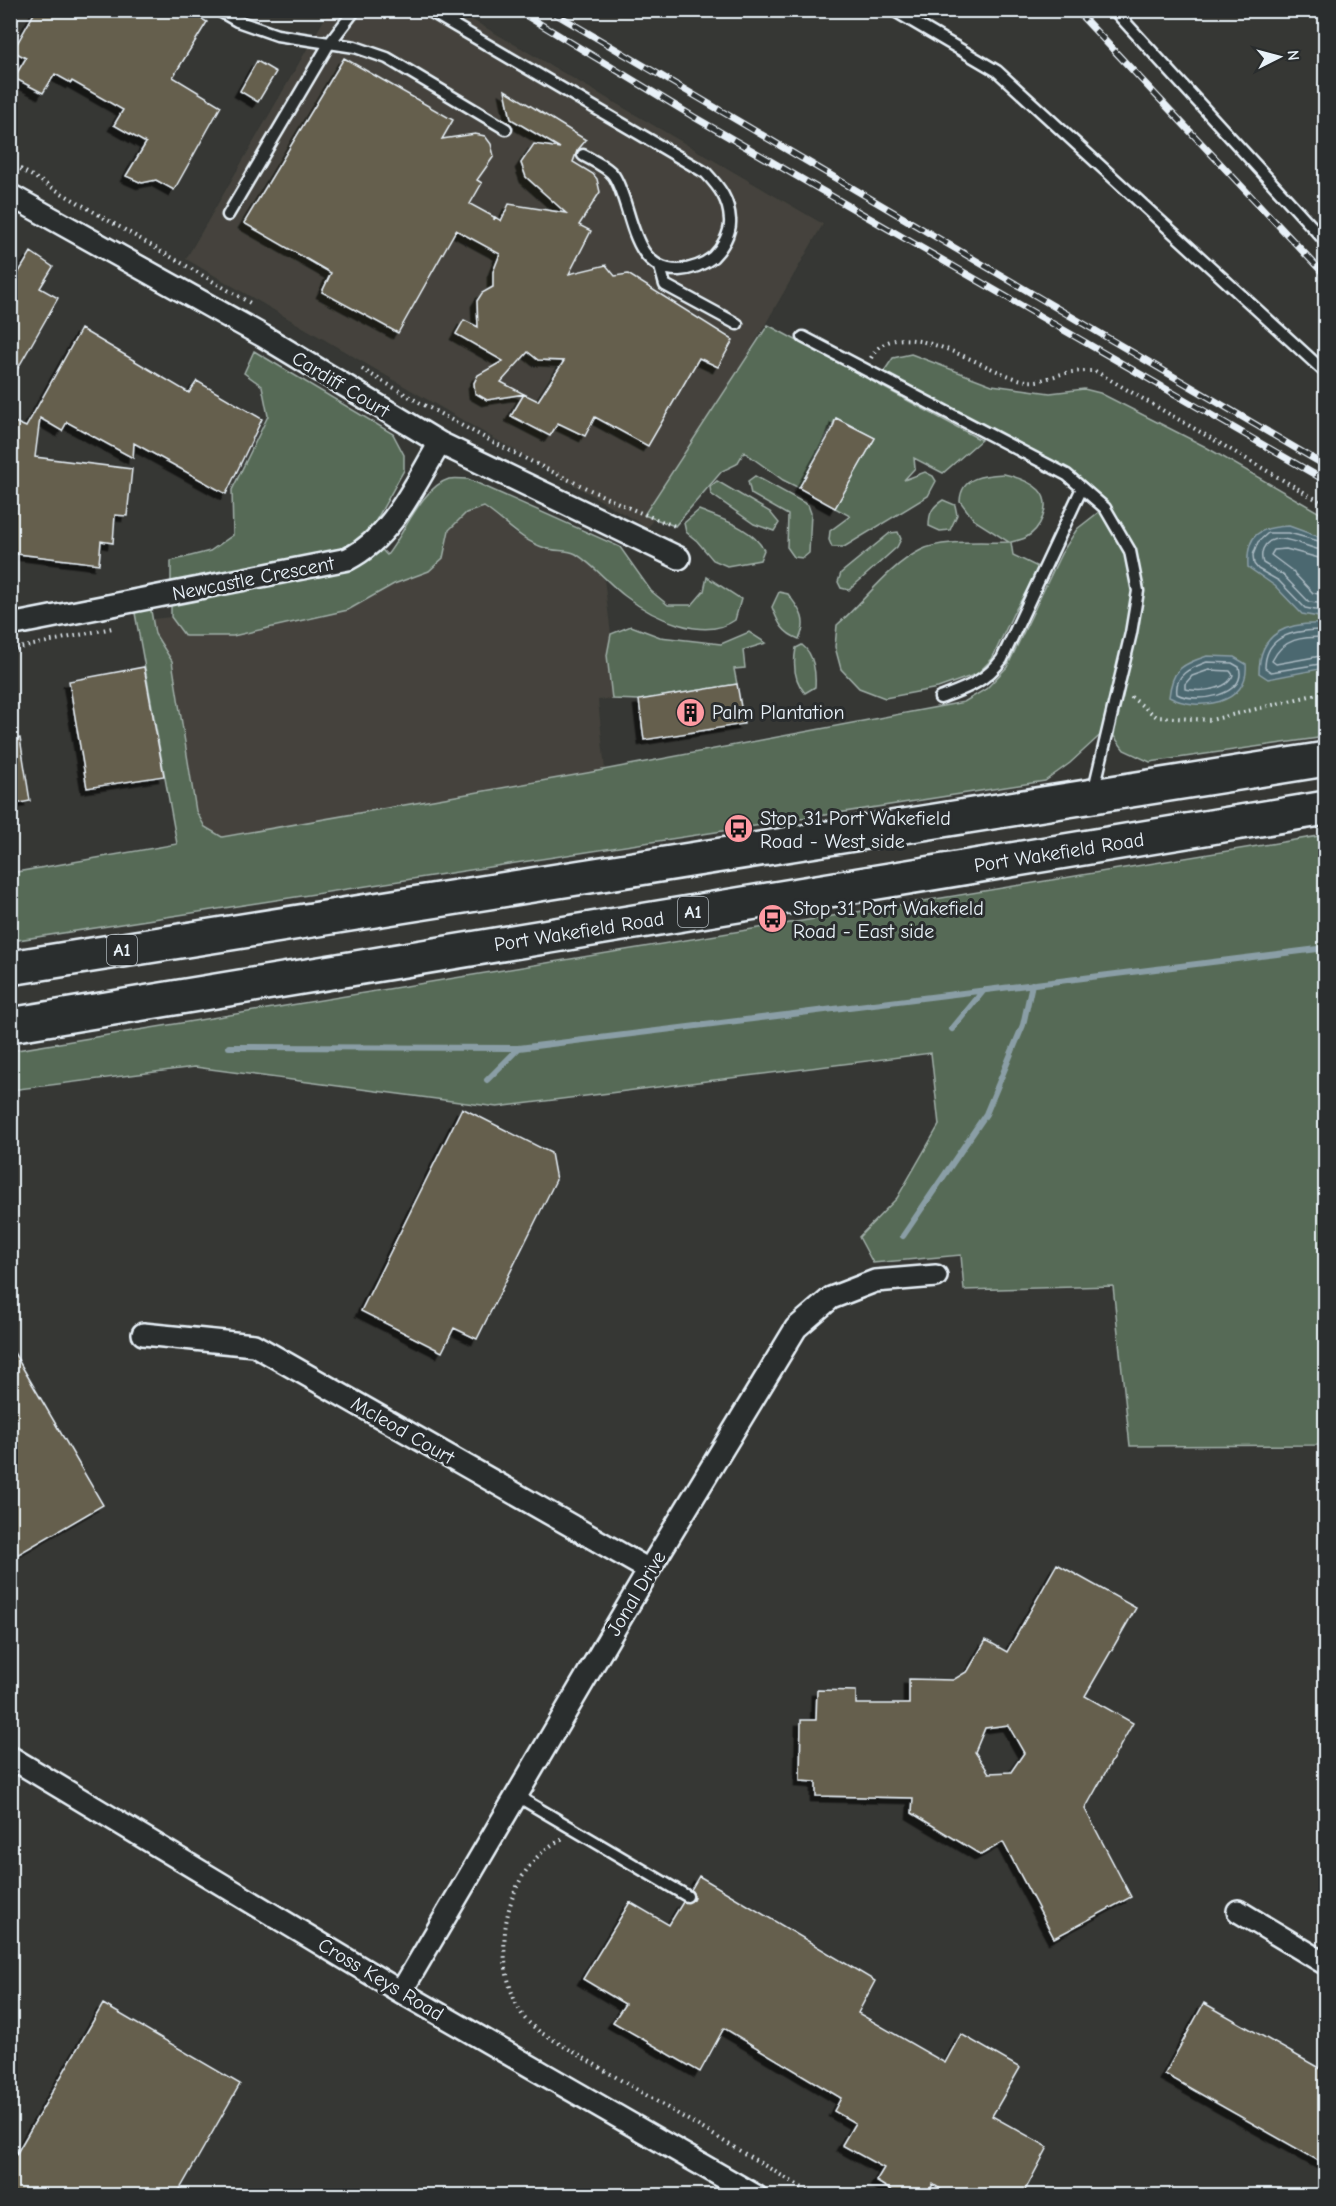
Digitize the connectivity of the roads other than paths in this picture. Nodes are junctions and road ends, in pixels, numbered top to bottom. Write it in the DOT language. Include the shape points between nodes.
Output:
graph roads {
  1 [pos="218,10"];
  2 [pos="355,10"];
  3 [pos="428,10"];
  4 [pos="893,10"];
  5 [pos="1114,10"];
  6 [pos="329,44"];
  7 [pos="506,129"];
  8 [pos="584,155"];
  9 [pos="10,195"];
  10 [pos="228,215"];
  11 [pos="1326,242"];
  12 [pos="660,267"];
  13 [pos="737,324"];
  14 [pos="803,337"];
  15 [pos="1326,373"];
  16 [pos="440,443"];
  17 [pos="1082,488"];
  18 [pos="679,558"];
  19 [pos="10,625"];
  20 [pos="940,698"];
  21 [pos="1326,759"];
  22 [pos="1092,796"];
  23 [pos="1326,808"];
  24 [pos="10,968"];
  25 [pos="10,1025"];
  26 [pos="936,1276"];
  27 [pos="143,1334"];
  28 [pos="649,1570"];
  29 [pos="10,1757"];
  30 [pos="517,1796"];
  31 [pos="687,1896"];
  32 [pos="1238,1911"];
  33 [pos="1326,1964"];
  34 [pos="401,1992"];
  35 [pos="756,2196"];
  1 -- 6 [label="lane" via="277,35"];
  2 -- 6 [label="lane"];
  3 -- 12 [label="lane" via="706,173 718,186 729,204 730,225 725,242 703,264 689,269"];
  4 -- 15 [label="lane" via="997,72"];
  5 -- 11 [label="lane"];
  6 -- 7 [label="lane" via="387,58"];
  6 -- 10 [label="lane"];
  8 -- 12 [label="lane" via="612,173 642,251"];
  9 -- 16 [label="street, Cardiff Court" via="263,336"];
  12 -- 13 [label="lane" via="665,285"];
  14 -- 17 [label="lane" via="1067,475"];
  16 -- 18 [label="street, Cardiff Court"];
  16 -- 19 [label="street, Newcastle Crescent" via="373,543 348,559"];
  17 -- 20 [label="lane" via="1002,659 980,682"];
  17 -- 22 [label="lane" via="1105,508 1130,551 1138,591"];
  21 -- 22 [label="highway, A1"];
  22 -- 24 [label="highway, A1"];
  23 -- 25 [label="highway, Port Wakefield Road / A1"];
  26 -- 28 [label="street, Jonal Drive" via="875,1281 831,1298 796,1328"];
  27 -- 28 [label="street, Mcleod Court" via="254,1345"];
  28 -- 30 [label="street, Jonal Drive"];
  29 -- 34 [label="street, Cross Keys Road"];
  30 -- 31 [label="lane"];
  30 -- 34 [label="street, Jonal Drive"];
  32 -- 33 [label="street"];
  34 -- 35 [label="street, Cross Keys Road"];
}
